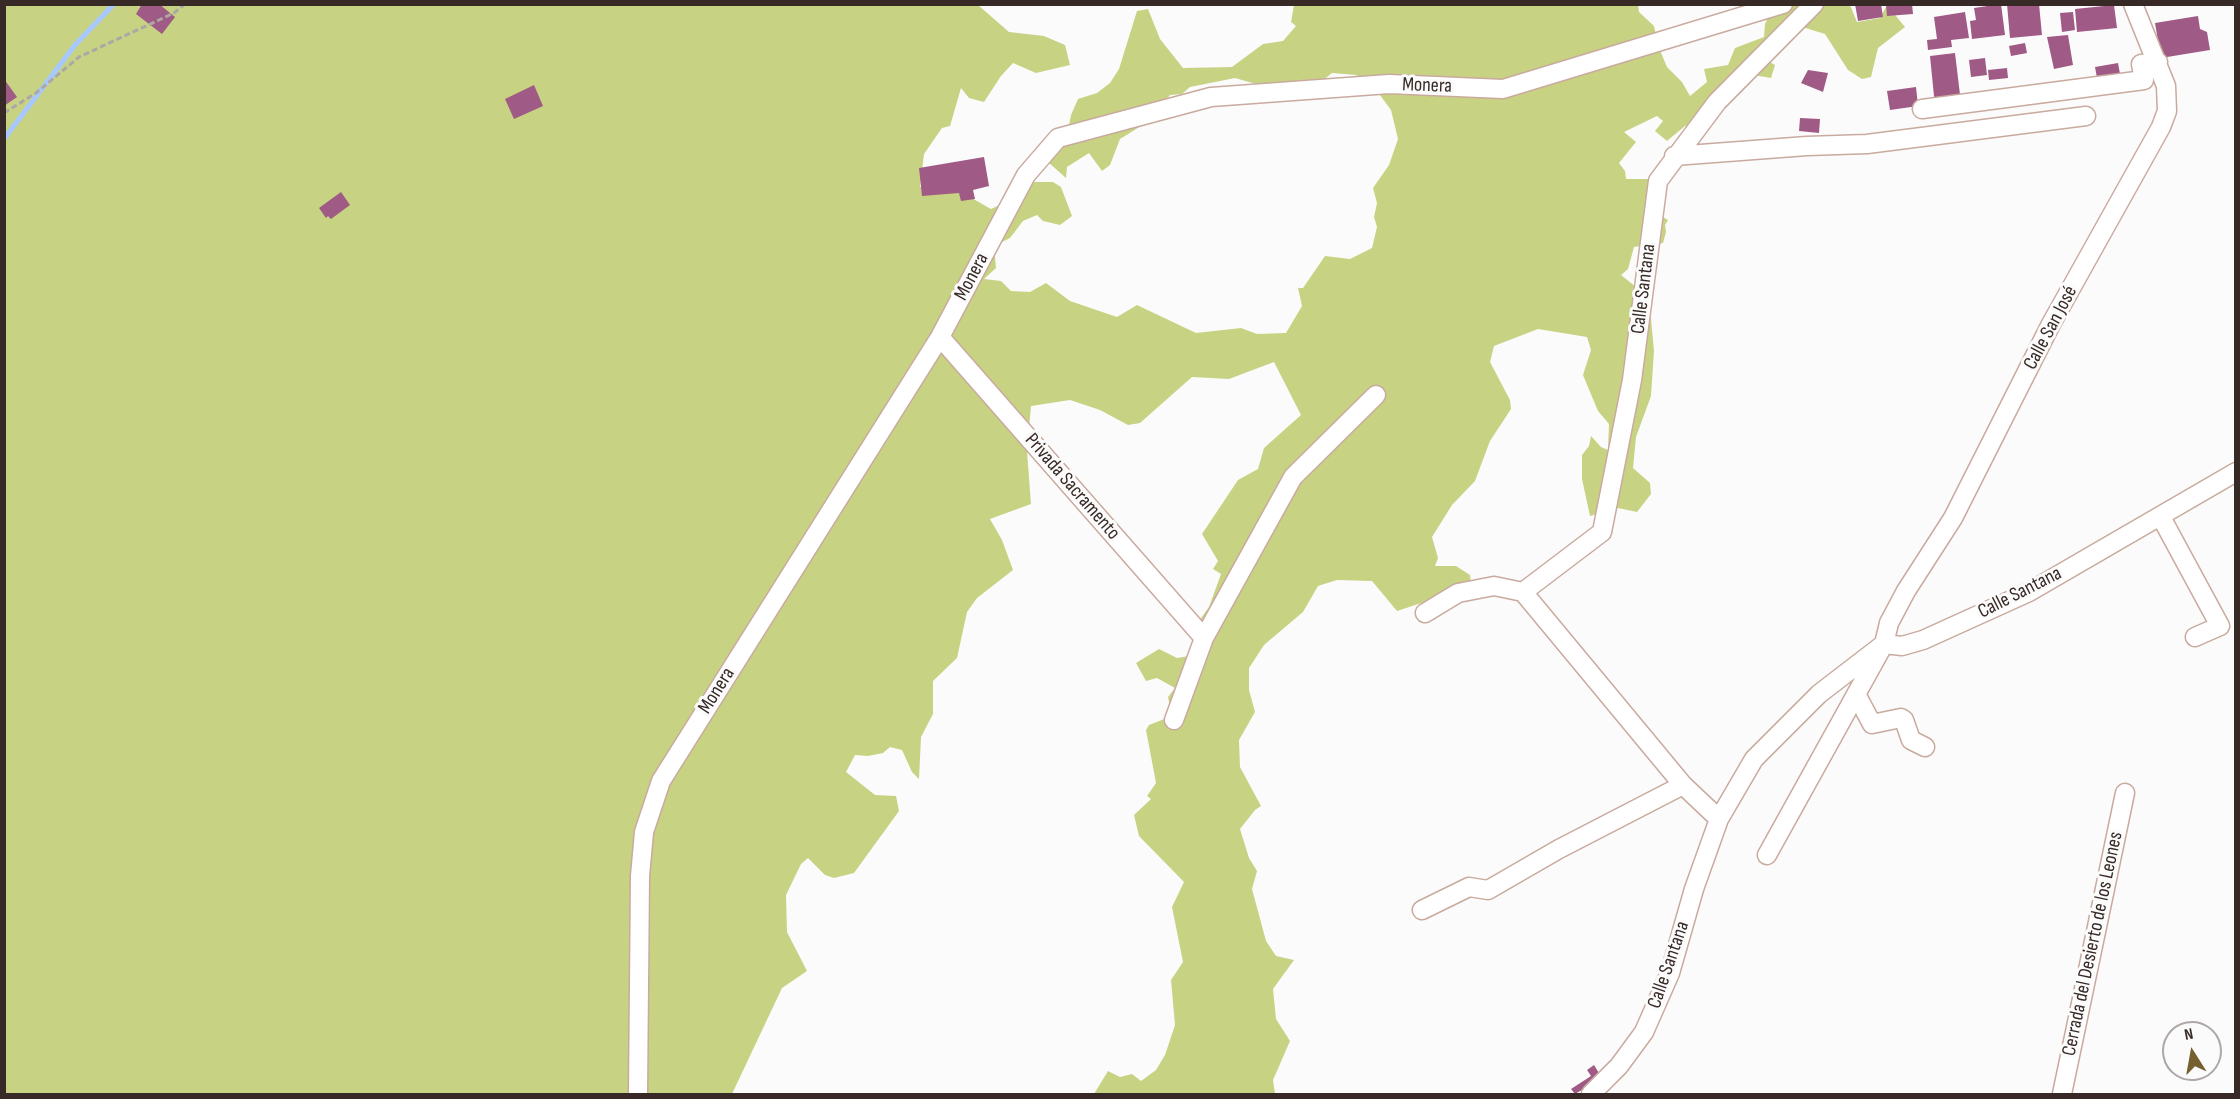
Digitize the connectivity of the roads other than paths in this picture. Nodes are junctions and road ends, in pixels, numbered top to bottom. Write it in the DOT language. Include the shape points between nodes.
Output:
graph roads {
  1 [pos="1783,4"];
  2 [pos="1814,4"];
  3 [pos="2136,5"];
  4 [pos="2158,62"];
  5 [pos="1922,109"];
  6 [pos="2086,117"];
  7 [pos="1674,156"];
  8 [pos="940,337"];
  9 [pos="1376,395"];
  10 [pos="2235,472"];
  11 [pos="2161,517"];
  12 [pos="1523,592"];
  13 [pos="1425,613"];
  14 [pos="2195,637"];
  15 [pos="1204,638"];
  16 [pos="1884,644"];
  17 [pos="1856,694"];
  18 [pos="1174,720"];
  19 [pos="1925,747"];
  20 [pos="1683,785"];
  21 [pos="2125,793"];
  22 [pos="1719,819"];
  23 [pos="1767,855"];
  24 [pos="1422,910"];
  25 [pos="638,1095"];
  26 [pos="1591,1095"];
  27 [pos="2062,1095"];
  1 -- 8 [label="street, Monera" via="1503,89 1389,84 1211,97 1058,138 1026,175"];
  2 -- 7 [label="street, Calle Santana" via="1717,102"];
  3 -- 4 [label="street, Calle San José"];
  4 -- 5 [label="street" via="2141,64 2144,80"];
  4 -- 16 [label="street, Calle San José" via="2166,86 2167,111 2161,126 2051,324 1953,518 1889,623"];
  6 -- 7 [label="street" via="1868,144"];
  7 -- 12 [label="street, Calle Santana" via="1658,181 1632,380 1602,532"];
  8 -- 15 [label="street, Privada Sacramento"];
  8 -- 25 [label="street, Monera" via="661,780 644,832 640,876"];
  9 -- 15 [label="street" via="1293,477"];
  10 -- 11 [label="street, Calle Santana"];
  11 -- 14 [label="street" via="2220,626"];
  11 -- 16 [label="street, Calle Santana" via="2029,592 1923,640 1902,646"];
  12 -- 13 [label="street" via="1494,586 1458,593"];
  12 -- 20 [label="street"];
  15 -- 18 [label="street"];
  16 -- 17 [label="street, Calle San José"];
  16 -- 22 [label="street, Calle Santana" via="1819,694 1754,759"];
  17 -- 19 [label="street" via="1872,724 1901,718 1911,740"];
  17 -- 23 [label="street, Calle San José"];
  20 -- 22 [label="street"];
  20 -- 24 [label="street" via="1488,890 1469,887"];
  21 -- 27 [label="street, Cerrada del Desierto de los Leones"];
  22 -- 26 [label="street, Calle Santana" via="1670,973 1644,1032"];
}
